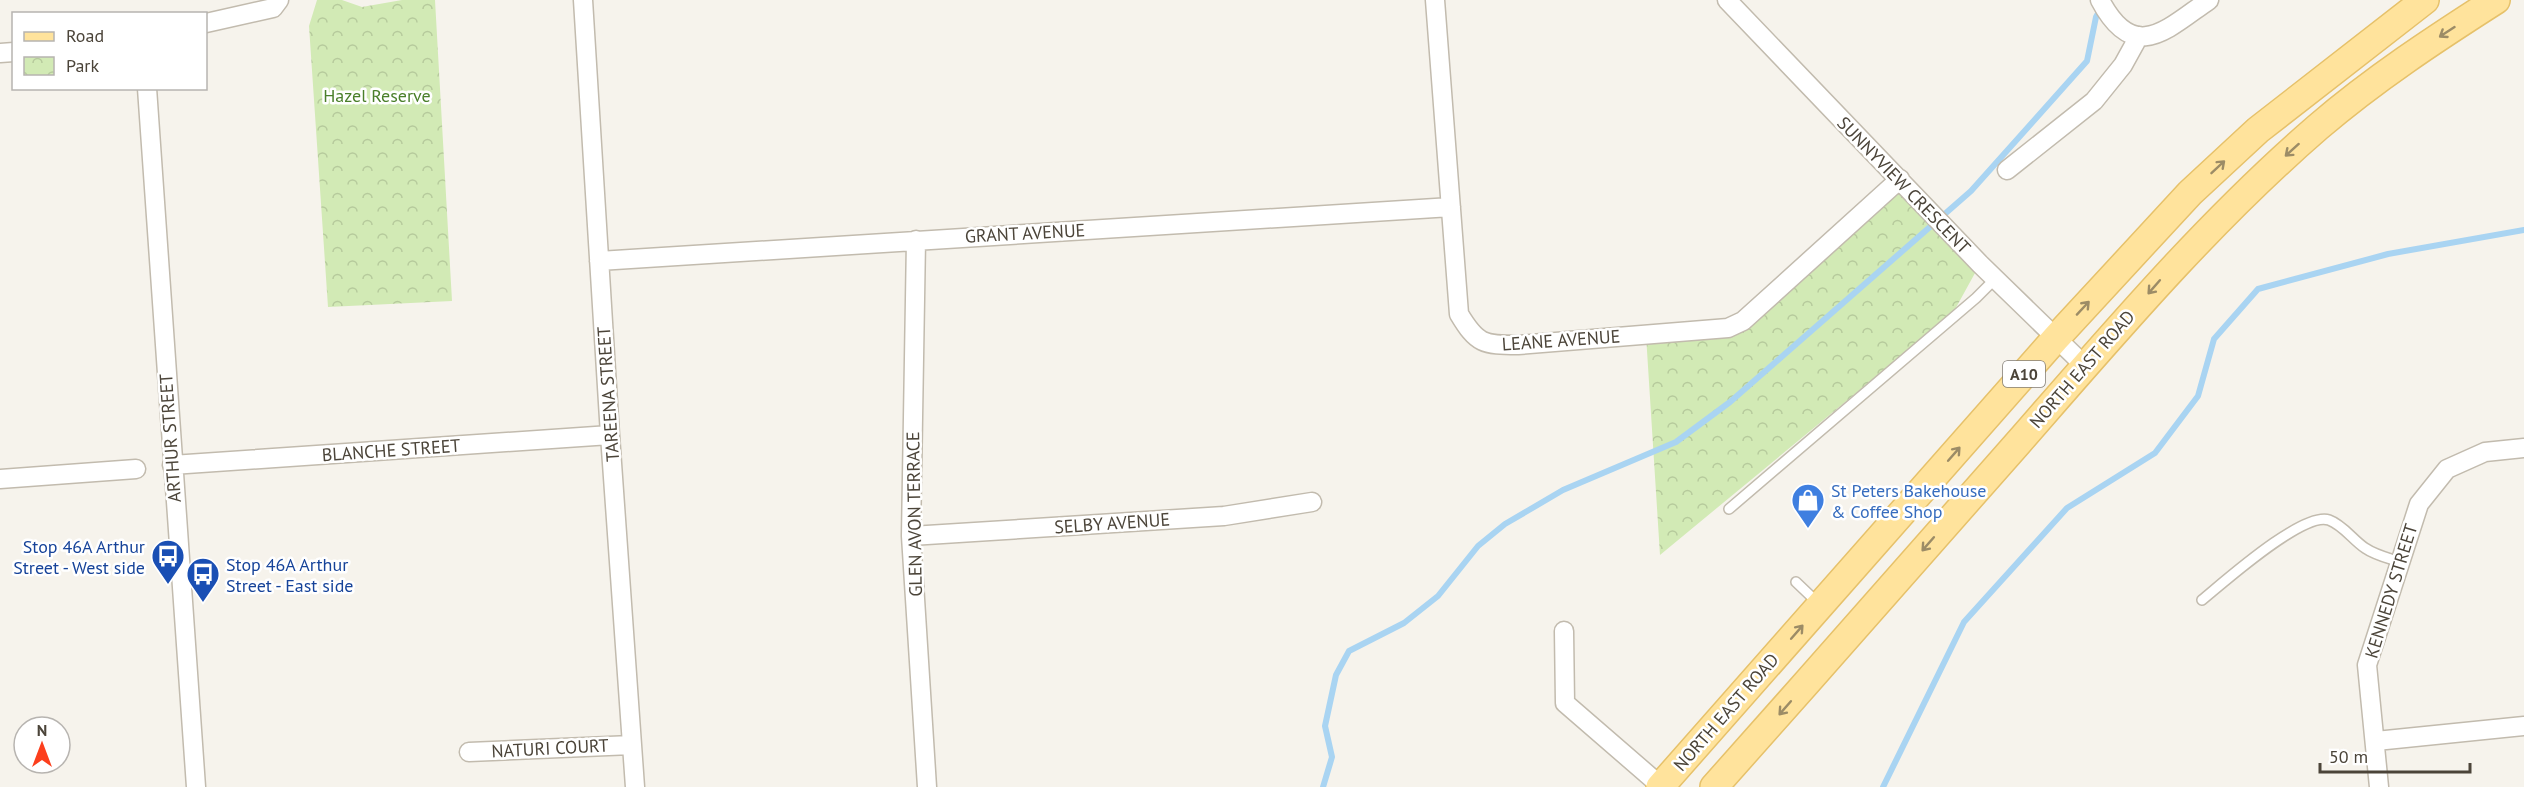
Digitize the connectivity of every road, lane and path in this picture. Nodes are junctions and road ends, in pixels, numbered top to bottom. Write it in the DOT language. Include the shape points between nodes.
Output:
graph roads {
  1 [pos="279,0"];
  2 [pos="583,0"];
  3 [pos="1435,0"];
  4 [pos="2209,0"];
  5 [pos="2425,0"];
  6 [pos="2496,0"];
  7 [pos="1728,1"];
  8 [pos="2102,3"];
  9 [pos="207,23"];
  10 [pos="2139,36"];
  11 [pos="147,90"];
  12 [pos="2007,170"];
  13 [pos="1900,179"];
  14 [pos="1451,207"];
  15 [pos="916,240"];
  16 [pos="599,261"];
  17 [pos="1995,279"];
  18 [pos="2056,338"];
  19 [pos="2085,366"];
  20 [pos="610,435"];
  21 [pos="2524,448"];
  22 [pos="172,465"];
  23 [pos="136,469"];
  24 [pos="0,479"];
  25 [pos="1312,502"];
  26 [pos="1729,508"];
  27 [pos="911,536"];
  28 [pos="2400,562"];
  29 [pos="1796,582"];
  30 [pos="2202,600"];
  31 [pos="1820,605"];
  32 [pos="1564,631"];
  33 [pos="2524,726"];
  34 [pos="2376,741"];
  35 [pos="632,744"];
  36 [pos="469,752"];
  37 [pos="196,787"];
  38 [pos="635,787"];
  39 [pos="927,787"];
  40 [pos="1661,787"];
  41 [pos="1714,787"];
  42 [pos="2379,787"];
  1 -- 9 [label="street" via="273,8"];
  2 -- 16 [label="street, TAREENA STREET"];
  3 -- 14 [label="street, LEANE AVENUE"];
  4 -- 10 [label="street" via="2164,32"];
  18 -- 5 [label="main road, NORTH EAST ROAD / A10, one-way" via="2190,194 2249,138"];
  6 -- 19 [label="main road, NORTH EAST ROAD / A10, one-way" via="2368,86 2319,126 2248,190 2166,273"];
  7 -- 13 [label="street, SUNNYVIEW CRESCENT"];
  8 -- 10 [label="street" via="2125,31"];
  10 -- 12 [label="street" via="2094,101"];
  11 -- 22 [label="street, ARTHUR STREET"];
  13 -- 14 [label="street, LEANE AVENUE" via="1743,321 1728,328 1518,345 1491,345 1475,337 1459,314"];
  13 -- 17 [label="street, SUNNYVIEW CRESCENT"];
  14 -- 15 [label="street, GRANT AVENUE"];
  15 -- 16 [label="street, GRANT AVENUE"];
  15 -- 27 [label="street, GLEN AVON TERRACE"];
  16 -- 20 [label="street, TAREENA STREET"];
  17 -- 18 [label="street, SUNNYVIEW CRESCENT"];
  17 -- 26 [label="lane"];
  18 -- 19 [label="street, SUNNYVIEW CRESCENT"];
  31 -- 18 [label="main road, NORTH EAST ROAD / A10, one-way"];
  19 -- 41 [label="main road, NORTH EAST ROAD / A10, one-way"];
  20 -- 22 [label="street, BLANCHE STREET"];
  20 -- 35 [label="street, TAREENA STREET"];
  21 -- 28 [label="street, KENNEDY STREET" via="2485,452 2446,469 2419,504"];
  22 -- 37 [label="street, ARTHUR STREET"];
  23 -- 24 [label="street"];
  25 -- 27 [label="street, SELBY AVENUE" via="1224,516"];
  27 -- 39 [label="street, GLEN AVON TERRACE"];
  28 -- 30 [label="lane" via="2371,551 2337,525 2320,519 2282,537"];
  28 -- 34 [label="street, KENNEDY STREET" via="2367,665"];
  29 -- 31 [label="lane"];
  40 -- 31 [label="main road, NORTH EAST ROAD / A10, one-way"];
  32 -- 40 [label="street" via="1565,703"];
  33 -- 34 [label="street"];
  34 -- 42 [label="street, KENNEDY STREET"];
  35 -- 36 [label="street, NATURI COURT"];
  35 -- 38 [label="street, TAREENA STREET"];
}
